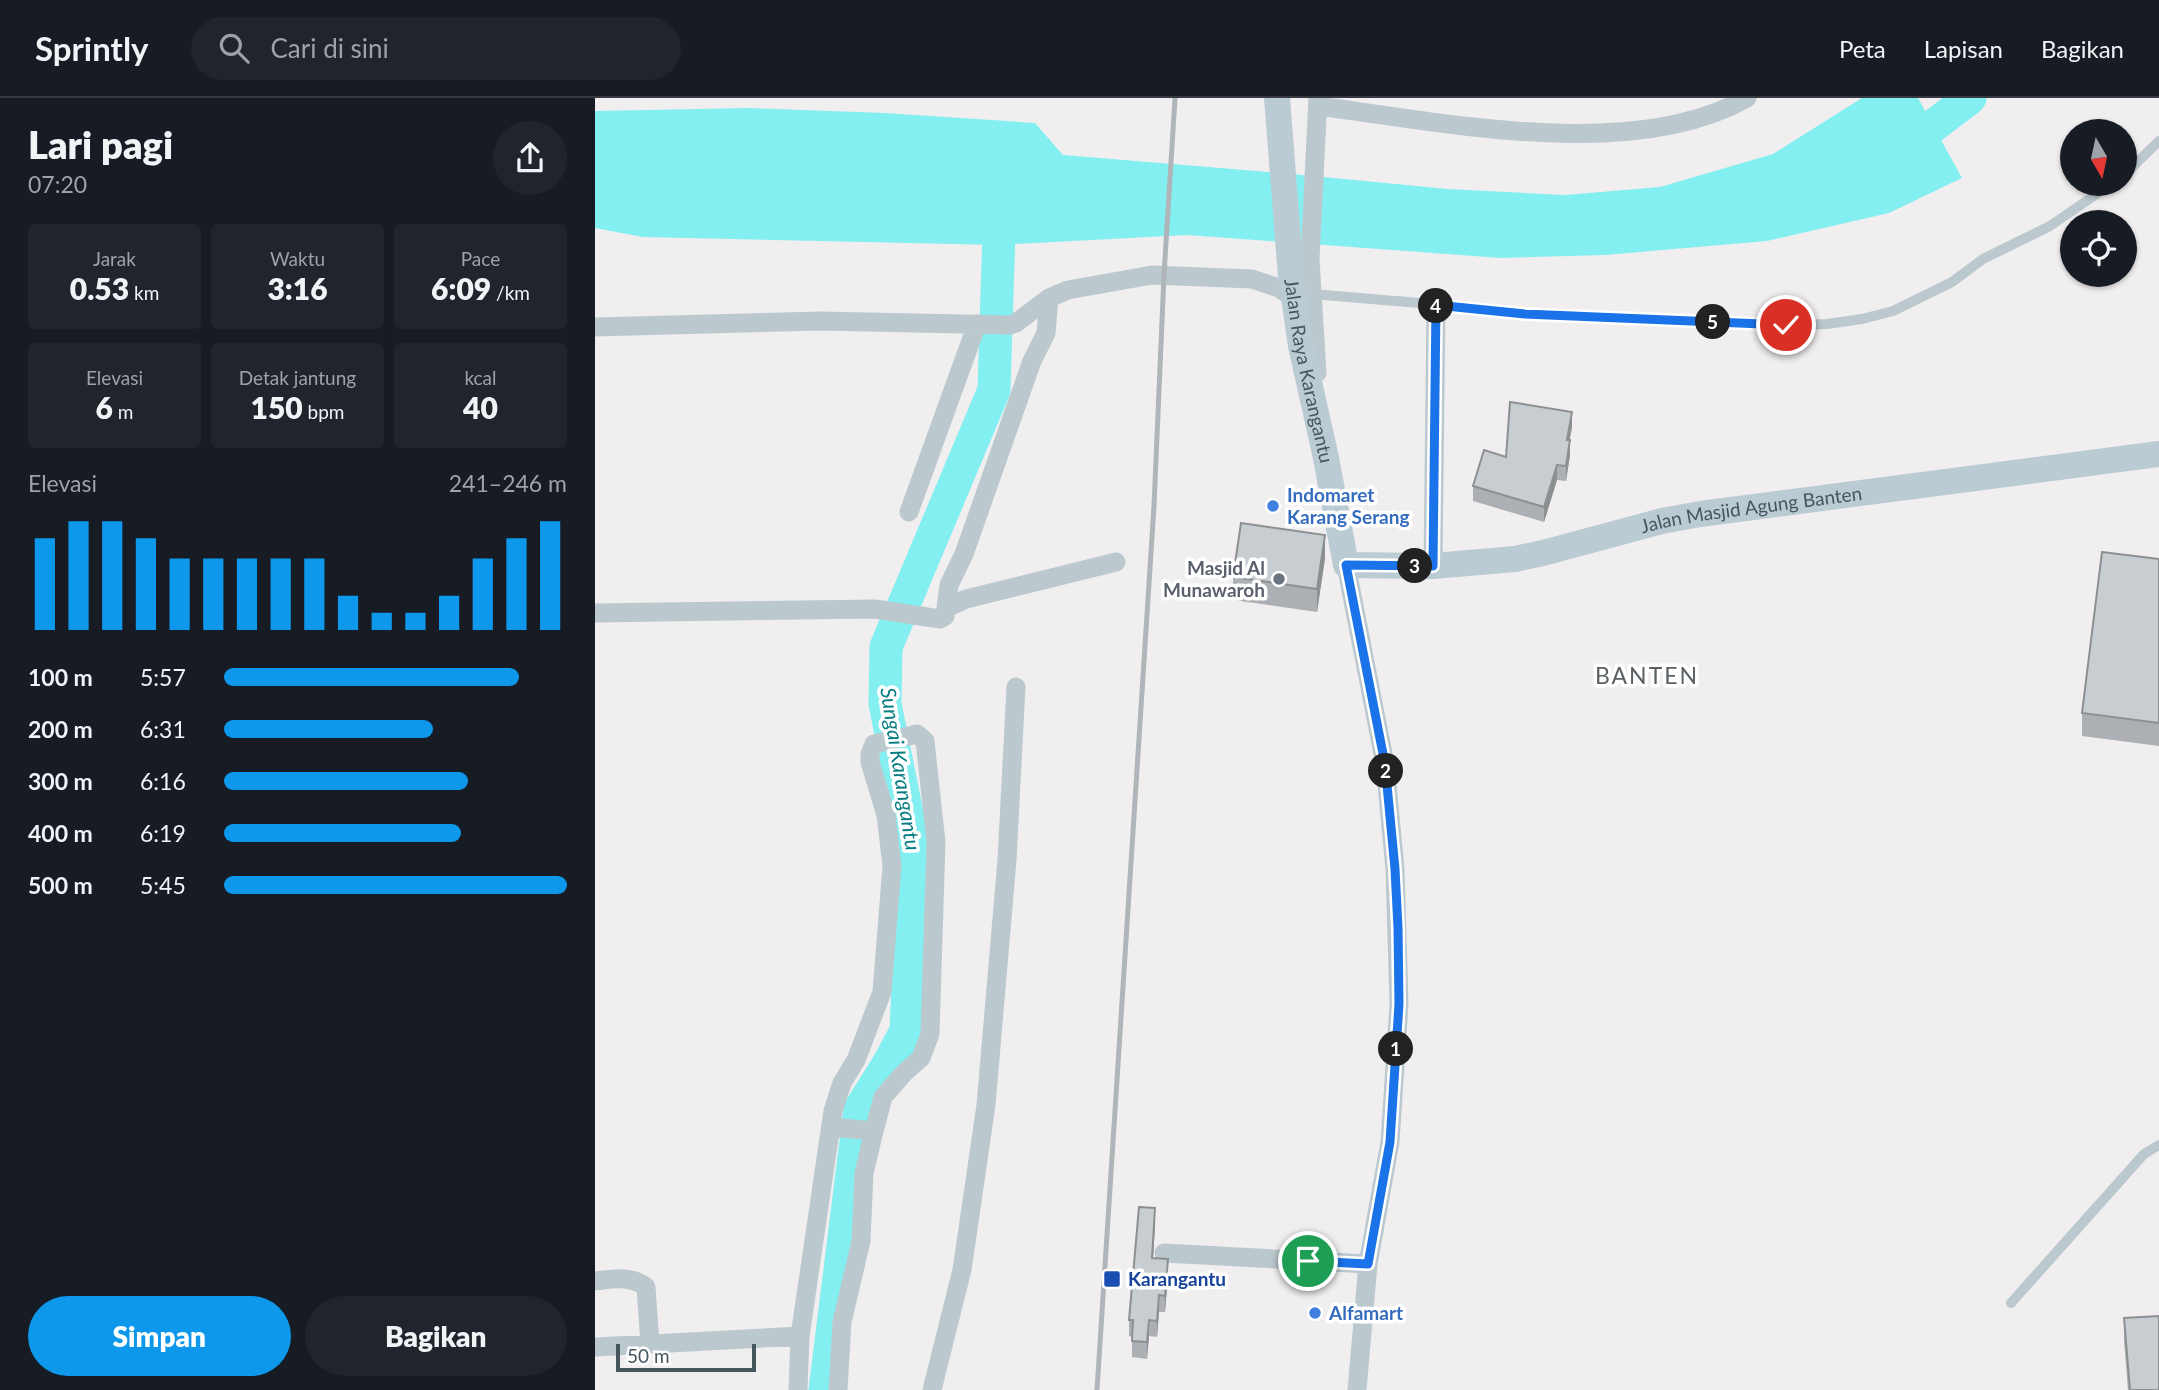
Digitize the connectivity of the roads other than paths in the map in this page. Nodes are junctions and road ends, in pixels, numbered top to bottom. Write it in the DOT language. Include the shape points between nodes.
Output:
graph roads {
  1 [pos="1277,98"];
  2 [pos="1748,98"];
  3 [pos="1318,102"];
  4 [pos="2159,141"];
  5 [pos="2137,162"];
  6 [pos="2094,196"];
  7 [pos="1300,258"];
  8 [pos="1303,296"];
  9 [pos="1049,298"];
  10 [pos="1436,305"];
  11 [pos="980,325"];
  12 [pos="595,327"];
  13 [pos="2159,454"];
  14 [pos="909,512"];
  15 [pos="1117,562"];
  16 [pos="1346,565"];
  17 [pos="1433,566"];
  18 [pos="946,608"];
  19 [pos="595,613"];
  20 [pos="1016,687"];
  21 [pos="835,1127"];
  22 [pos="870,1130"];
  23 [pos="2159,1145"];
  24 [pos="1164,1253"];
  25 [pos="1368,1264"];
  26 [pos="595,1281"];
  27 [pos="2011,1303"];
  28 [pos="800,1336"];
  29 [pos="650,1344"];
  30 [pos="595,1347"];
  31 [pos="798,1390"];
  32 [pos="838,1390"];
  33 [pos="932,1390"];
  34 [pos="1357,1390"];
  1 -- 7 [label="main road, Jalan Raya Karangantu"];
  2 -- 3 [label="street" via="1702,118 1587,134 1525,132"];
  3 -- 7 [label="street"];
  4 -- 5 [label="lane"];
  6 -- 10 [label="lane" via="2050,226 1983,259 1952,282 1893,311 1862,319 1746,324 1525,314"];
  7 -- 8 [label="main road, Jalan Raya Karangantu"];
  8 -- 9 [label="street" via="1252,279 1164,275 1068,290"];
  8 -- 10 [label="lane"];
  8 -- 16 [label="main road, Jalan Raya Karangantu" via="1305,372"];
  9 -- 11 [label="street" via="1016,323"];
  9 -- 18 [label="street" via="1046,333 949,585"];
  10 -- 17 [label="street"];
  11 -- 12 [label="street" via="820,321"];
  11 -- 14 [label="street"];
  13 -- 17 [label="main road, Jalan Masjid Agung Banten" via="1700,514 1543,554"];
  15 -- 18 [label="street"];
  16 -- 17 [label="main road, Jalan Masjid Agung Banten"];
  16 -- 25 [label="street, Jalan Raya Karangantu" via="1385,764 1397,916 1399,1004 1390,1142"];
  18 -- 19 [label="street" via="942,619 875,609"];
  20 -- 33 [label="street" via="986,1105 962,1270"];
  21 -- 22 [label="street"];
  21 -- 22 [label="street" via="837,1095 882,992 892,866 886,815 870,754 874,744 920,735 925,741 936,842 930,1034 921,1058 883,1097"];
  21 -- 28 [label="street"];
  22 -- 32 [label="street" via="864,1219 842,1322"];
  23 -- 27 [label="lane" via="2144,1154"];
  24 -- 25 [label="street"];
  25 -- 34 [label="street, Jalan Raya Karangantu"];
  26 -- 29 [label="street" via="629,1278 646,1287"];
  28 -- 29 [label="street"];
  28 -- 31 [label="street"];
  29 -- 30 [label="street"];
}
